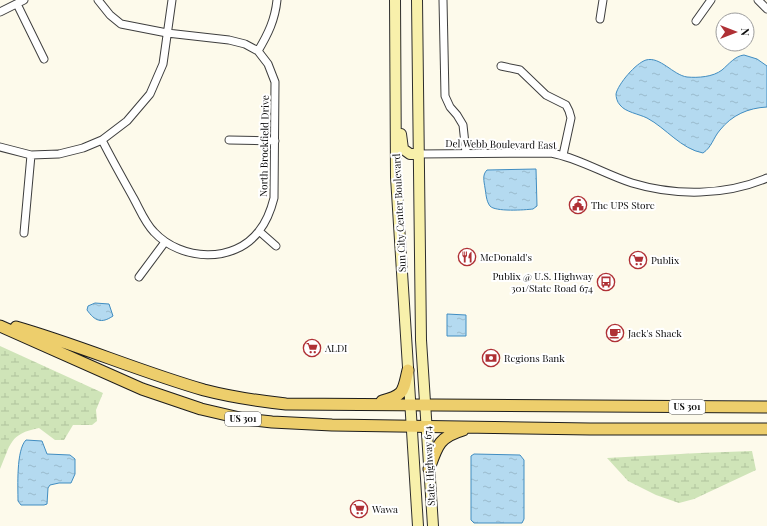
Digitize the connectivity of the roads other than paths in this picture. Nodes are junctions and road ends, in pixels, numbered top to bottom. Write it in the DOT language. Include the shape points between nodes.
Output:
graph roads {
  1 [pos="24,0"];
  2 [pos="98,0"];
  3 [pos="172,0"];
  4 [pos="277,0"];
  5 [pos="394,0"];
  6 [pos="417,0"];
  7 [pos="442,0"];
  8 [pos="603,0"];
  9 [pos="711,0"];
  10 [pos="758,0"];
  11 [pos="17,4"];
  12 [pos="767,9"];
  13 [pos="0,12"];
  14 [pos="600,18"];
  15 [pos="696,21"];
  16 [pos="167,33"];
  17 [pos="395,36"];
  18 [pos="258,51"];
  19 [pos="44,59"];
  20 [pos="501,66"];
  21 [pos="102,140"];
  22 [pos="229,140"];
  23 [pos="275,141"];
  24 [pos="0,147"];
  25 [pos="418,154"];
  26 [pos="466,154"];
  27 [pos="563,155"];
  28 [pos="31,156"];
  29 [pos="767,178"];
  30 [pos="259,232"];
  31 [pos="24,233"];
  32 [pos="165,242"];
  33 [pos="276,246"];
  34 [pos="139,277"];
  35 [pos="0,322"];
  36 [pos="0,326"];
  37 [pos="408,370"];
  38 [pos="371,405"];
  39 [pos="410,405"];
  40 [pos="425,405"];
  41 [pos="767,407"];
  42 [pos="412,425"];
  43 [pos="427,426"];
  44 [pos="472,427"];
  45 [pos="767,429"];
  46 [pos="429,469"];
  47 [pos="418,526"];
  48 [pos="433,526"];
  1 -- 11 [label="street"];
  2 -- 16 [label="street" via="120,24"];
  3 -- 16 [label="street"];
  4 -- 18 [label="street" via="276,15"];
  5 -- 17 [label="main road, Sun City Center Boulevard"];
  6 -- 25 [label="main road, Sun City Center Boulevard"];
  7 -- 26 [label="street" via="445,96 463,125"];
  8 -- 14 [label="street"];
  9 -- 15 [label="street"];
  10 -- 12 [label="street"];
  11 -- 13 [label="street"];
  11 -- 19 [label="street"];
  16 -- 18 [label="street" via="229,40"];
  16 -- 21 [label="street" via="163,64 150,94 127,121"];
  17 -- 25 [label="main road" via="400,60 403,149 410,154"];
  17 -- 37 [label="main road, Sun City Center Boulevard" via="396,177"];
  18 -- 23 [label="street, North Brockfield Drive" via="268,64 275,82"];
  20 -- 27 [label="street" via="520,70 546,94 566,105 571,118"];
  21 -- 28 [label="street" via="59,154"];
  21 -- 32 [label="street, North Brockfield Drive" via="147,223"];
  22 -- 23 [label="street"];
  23 -- 30 [label="street, North Brockfield Drive" via="274,198 269,215"];
  24 -- 28 [label="street"];
  25 -- 26 [label="street, Del Webb Boulevard East"];
  25 -- 40 [label="main road, Sun City Center Boulevard" via="421,340"];
  26 -- 27 [label="street, Del Webb Boulevard East"];
  27 -- 29 [label="street, Del Webb Boulevard East" via="631,183 660,190 692,193 719,191"];
  28 -- 31 [label="street"];
  30 -- 32 [label="street, North Brockfield Drive" via="232,251 213,255 188,253"];
  30 -- 33 [label="street"];
  32 -- 34 [label="street"];
  35 -- 38 [label="main road, US 301" via="228,396 286,404"];
  36 -- 42 [label="main road, US 301" via="142,389 224,415 300,424"];
  37 -- 38 [label="main road" via="401,394"];
  37 -- 39 [label="main road, Sun City Center Boulevard"];
  38 -- 39 [label="main road, US 301"];
  39 -- 40 [label="main road, US 301"];
  39 -- 42 [label="main road, Sun City Center Boulevard"];
  40 -- 41 [label="main road, US 301"];
  40 -- 43 [label="main road, State Highway 674"];
  42 -- 43 [label="main road, US 301"];
  42 -- 47 [label="main road, State Highway 674"];
  43 -- 44 [label="main road, US 301"];
  43 -- 46 [label="main road, State Highway 674"];
  44 -- 45 [label="main road, US 301"];
  44 -- 46 [label="main road" via="444,439 436,449"];
  46 -- 48 [label="main road, State Highway 674"];
}
